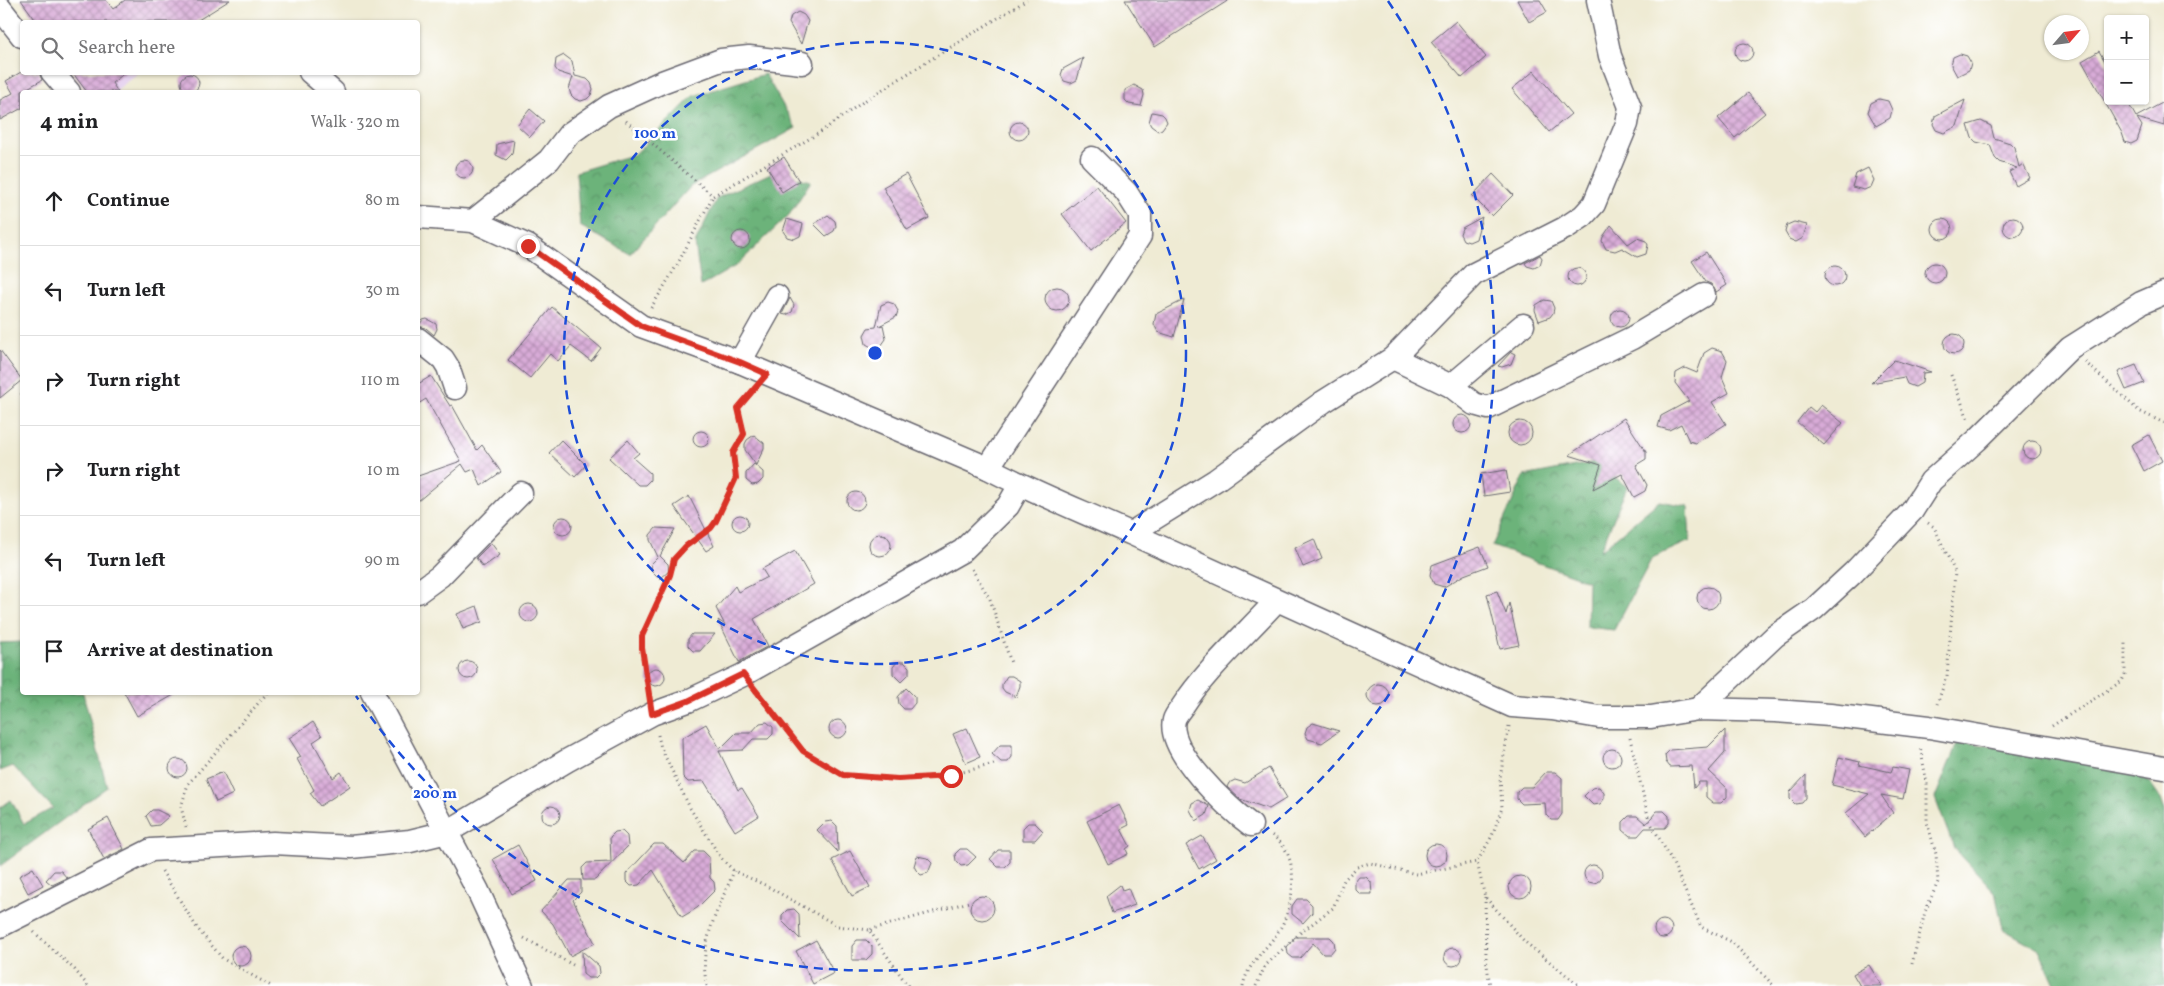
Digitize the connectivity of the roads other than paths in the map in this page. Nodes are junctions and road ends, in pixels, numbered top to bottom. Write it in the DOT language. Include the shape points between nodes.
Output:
graph roads {
  1 [pos="1598,0"];
  2 [pos="0,8"];
  3 [pos="20,33"];
  4 [pos="802,63"];
  5 [pos="54,75"];
  6 [pos="313,75"];
  7 [pos="66,90"];
  8 [pos="331,90"];
  9 [pos="1092,158"];
  10 [pos="420,217"];
  11 [pos="473,221"];
  12 [pos="2164,293"];
  13 [pos="1704,295"];
  14 [pos="777,296"];
  15 [pos="1523,325"];
  16 [pos="420,341"];
  17 [pos="1393,358"];
  18 [pos="740,362"];
  19 [pos="1451,386"];
  20 [pos="455,388"];
  21 [pos="988,468"];
  22 [pos="1020,485"];
  23 [pos="521,493"];
  24 [pos="1131,533"];
  25 [pos="420,591"];
  26 [pos="1276,601"];
  27 [pos="374,695"];
  28 [pos="1698,709"];
  29 [pos="2164,768"];
  30 [pos="1251,825"];
  31 [pos="447,832"];
  32 [pos="8,921"];
  33 [pos="522,986"];
  1 -- 17 [label="street" via="1610,56 1630,106 1627,124 1594,204 1564,228 1474,274"];
  2 -- 3 [label="street"];
  4 -- 11 [label="street" via="749,57 721,60 609,106 569,134 549,160"];
  5 -- 7 [label="street"];
  6 -- 8 [label="street"];
  9 -- 21 [label="street" via="1126,192 1140,214 1140,236"];
  10 -- 11 [label="street"];
  11 -- 18 [label="street" via="528,246 641,326"];
  12 -- 28 [label="street" via="2141,303 2070,348 1931,481 1912,511 1853,573 1814,608 1775,636"];
  13 -- 19 [label="street" via="1632,338 1488,408 1474,404"];
  14 -- 18 [label="street"];
  15 -- 19 [label="street"];
  16 -- 20 [label="street" via="448,367"];
  17 -- 19 [label="street"];
  17 -- 24 [label="street" via="1324,402 1216,480"];
  18 -- 21 [label="street"];
  21 -- 22 [label="street"];
  22 -- 24 [label="street"];
  22 -- 31 [label="street" via="1008,506 962,552 743,674 688,701 652,714"];
  23 -- 25 [label="street" via="440,576"];
  24 -- 26 [label="street"];
  26 -- 28 [label="street" via="1512,706 1599,717 1651,717"];
  26 -- 30 [label="street" via="1191,694 1174,720 1173,734 1193,770 1232,811"];
  27 -- 31 [label="street"];
  28 -- 29 [label="street" via="1776,711 1923,726"];
  31 -- 32 [label="street" via="410,841 351,846 273,843 151,850"];
  31 -- 33 [label="street"];
}
